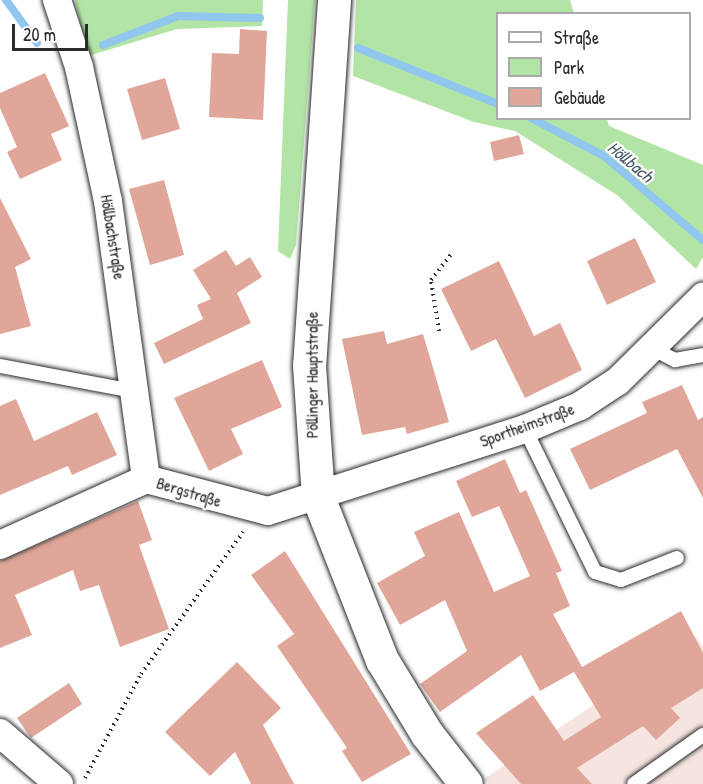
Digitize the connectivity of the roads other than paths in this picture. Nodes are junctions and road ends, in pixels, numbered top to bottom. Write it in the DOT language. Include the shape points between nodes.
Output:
graph roads {
  1 [pos="57,0"];
  2 [pos="334,0"];
  3 [pos="703,297"];
  4 [pos="654,349"];
  5 [pos="703,355"];
  6 [pos="0,366"];
  7 [pos="134,391"];
  8 [pos="525,429"];
  9 [pos="146,479"];
  10 [pos="318,496"];
  11 [pos="0,545"];
  12 [pos="677,558"];
  13 [pos="0,733"];
  14 [pos="703,735"];
  15 [pos="59,784"];
  16 [pos="466,784"];
  17 [pos="634,784"];
  1 -- 7 [label="street, Höllbachstraße" via="99,154"];
  2 -- 10 [label="street, Pöllinger Hauptstraße" via="309,365"];
  3 -- 4 [label="street, Sportheimstraße"];
  4 -- 5 [label="lane" via="675,360"];
  4 -- 8 [label="street, Sportheimstraße" via="601,393"];
  6 -- 7 [label="lane"];
  7 -- 9 [label="street, Höllbachstraße"];
  8 -- 10 [label="street, Sportheimstraße"];
  8 -- 12 [label="lane" via="594,573 621,580"];
  9 -- 10 [label="street, Bergstraße" via="257,511"];
  9 -- 11 [label="street, Bergstraße"];
  10 -- 16 [label="street, Pöllinger Hauptstraße" via="382,660 427,734"];
  13 -- 15 [label="street"];
  14 -- 17 [label="lane"];
}
